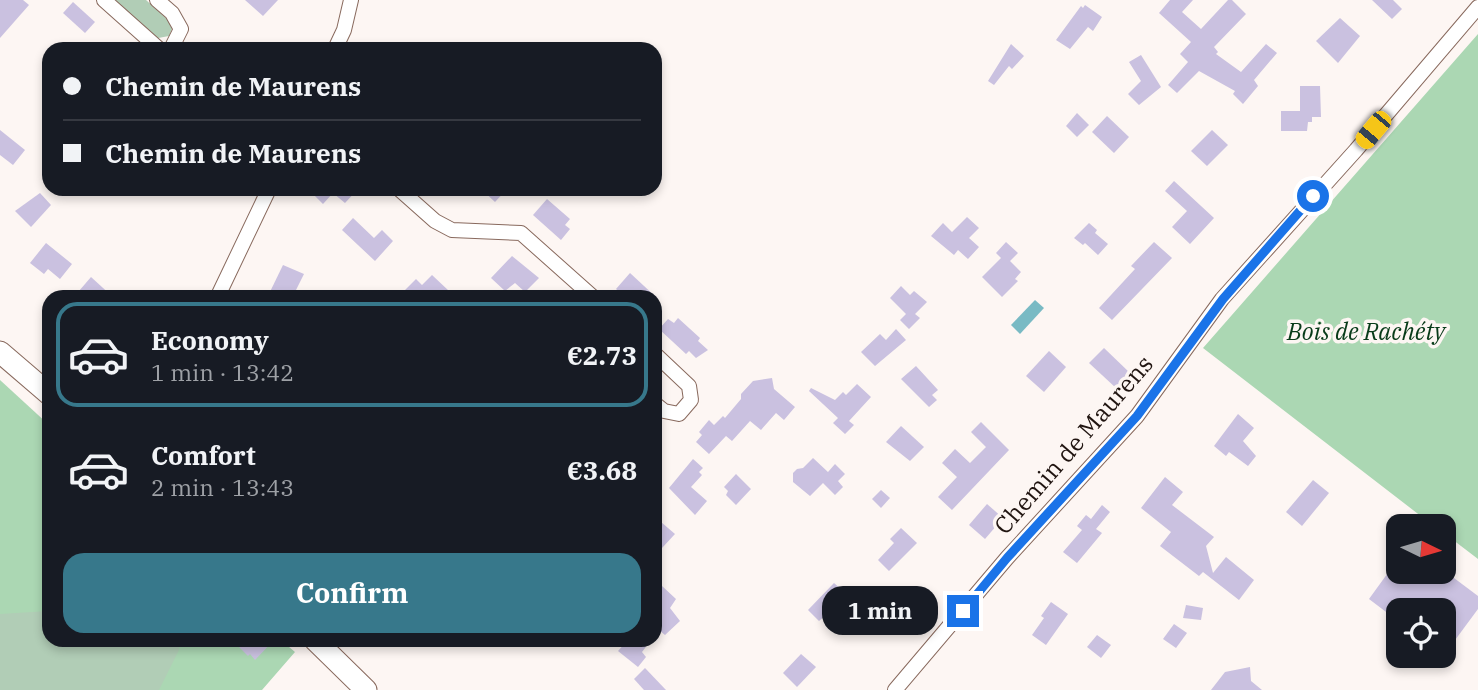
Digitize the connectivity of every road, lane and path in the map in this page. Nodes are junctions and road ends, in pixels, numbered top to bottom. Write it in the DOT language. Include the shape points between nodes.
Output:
graph roads {
  1 [pos="104,0"];
  2 [pos="157,0"];
  3 [pos="351,0"];
  4 [pos="1478,7"];
  5 [pos="151,42"];
  6 [pos="174,42"];
  7 [pos="338,42"];
  8 [pos="266,196"];
  9 [pos="407,196"];
  10 [pos="222,290"];
  11 [pos="585,290"];
  12 [pos="0,352"];
  13 [pos="662,361"];
  14 [pos="42,388"];
  15 [pos="662,409"];
  16 [pos="322,647"];
  17 [pos="366,690"];
  18 [pos="895,690"];
  1 -- 5 [label="street"];
  2 -- 6 [label="street" via="181,29"];
  3 -- 7 [label="street"];
  4 -- 18 [label="street, Chemin de Maurens" via="1223,299 1137,416"];
  8 -- 10 [label="street"];
  9 -- 11 [label="street" via="452,230 521,233"];
  12 -- 14 [label="street"];
  13 -- 15 [label="street" via="690,386 691,401 679,414"];
  16 -- 17 [label="street"];
}
